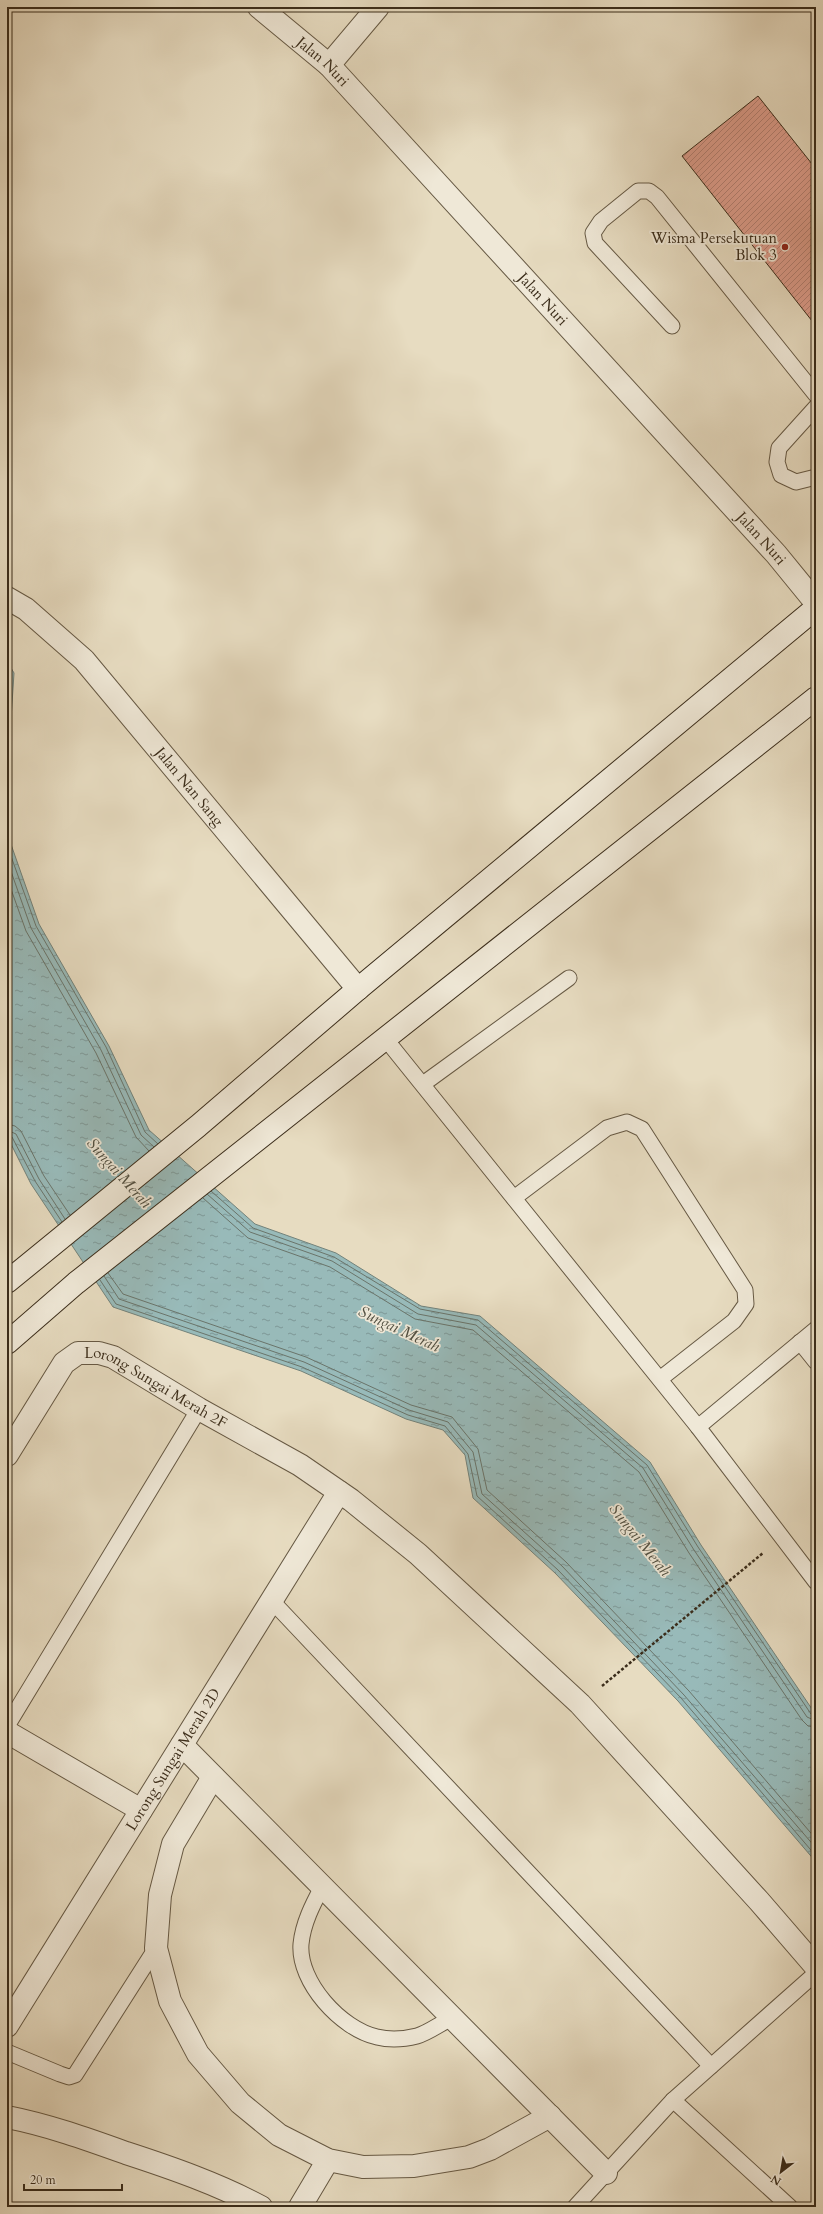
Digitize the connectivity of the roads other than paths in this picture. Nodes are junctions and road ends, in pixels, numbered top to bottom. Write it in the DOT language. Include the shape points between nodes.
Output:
graph roads {
  1 [pos="258,7"];
  2 [pos="378,7"];
  3 [pos="329,65"];
  4 [pos="672,326"];
  5 [pos="816,395"];
  6 [pos="816,407"];
  7 [pos="816,476"];
  8 [pos="7,598"];
  9 [pos="816,602"];
  10 [pos="816,608"];
  11 [pos="816,698"];
  12 [pos="569,978"];
  13 [pos="358,989"];
  14 [pos="384,1037"];
  15 [pos="423,1084"];
  16 [pos="514,1198"];
  17 [pos="7,1282"];
  18 [pos="816,1329"];
  19 [pos="800,1342"];
  20 [pos="7,1343"];
  21 [pos="816,1362"];
  22 [pos="660,1379"];
  23 [pos="199,1409"];
  24 [pos="698,1427"];
  25 [pos="7,1455"];
  26 [pos="339,1492"];
  27 [pos="816,1582"];
  28 [pos="271,1600"];
  29 [pos="7,1726"];
  30 [pos="7,1732"];
  31 [pos="182,1745"];
  32 [pos="213,1777"];
  33 [pos="141,1810"];
  34 [pos="322,1887"];
  35 [pos="156,1948"];
  36 [pos="816,1967"];
  37 [pos="816,1972"];
  38 [pos="452,2018"];
  39 [pos="7,2026"];
  40 [pos="7,2052"];
  41 [pos="711,2066"];
  42 [pos="673,2100"];
  43 [pos="550,2116"];
  44 [pos="7,2117"];
  45 [pos="328,2160"];
  46 [pos="606,2172"];
  47 [pos="261,2207"];
  48 [pos="300,2207"];
  49 [pos="575,2207"];
  50 [pos="790,2207"];
  1 -- 3 [label="street, Jalan Nuri"];
  2 -- 3 [label="street"];
  3 -- 9 [label="street, Jalan Nuri" via="771,548"];
  4 -- 5 [label="lane" via="596,243 593,233 601,221 638,191 657,196"];
  6 -- 7 [label="lane" via="779,448 776,462 781,475 796,482"];
  8 -- 13 [label="street, Jalan Nan Sang" via="26,609 84,660"];
  10 -- 13 [label="street"];
  11 -- 14 [label="street"];
  12 -- 15 [label="lane"];
  13 -- 17 [label="street" via="198,1126"];
  14 -- 15 [label="lane"];
  14 -- 20 [label="street" via="76,1283"];
  15 -- 16 [label="lane"];
  16 -- 22 [label="lane"];
  16 -- 22 [label="lane" via="607,1128 627,1122 642,1129 745,1290 746,1304 734,1321"];
  18 -- 19 [label="lane"];
  19 -- 21 [label="lane"];
  19 -- 24 [label="lane"];
  22 -- 24 [label="lane"];
  23 -- 25 [label="street, Lorong Sungai Merah 2F" via="113,1357 99,1353 78,1353 64,1363"];
  23 -- 26 [label="street, Lorong Sungai Merah 2F" via="300,1466"];
  23 -- 29 [label="lane"];
  24 -- 27 [label="lane"];
  26 -- 28 [label="street, Lorong Sungai Merah 2D"];
  26 -- 36 [label="street, Lorong Sungai Merah 2F" via="418,1554 580,1704"];
  28 -- 31 [label="street, Lorong Sungai Merah 2D"];
  28 -- 41 [label="lane"];
  30 -- 33 [label="street"];
  31 -- 32 [label="street"];
  31 -- 33 [label="street, Lorong Sungai Merah 2D"];
  32 -- 34 [label="street"];
  32 -- 35 [label="street" via="173,1844 160,1895"];
  33 -- 39 [label="street, Lorong Sungai Merah 2D"];
  34 -- 38 [label="street"];
  34 -- 38 [label="lane" via="309,1911 301,1944 304,1967 311,1984 323,2001 356,2029 377,2038 418,2036"];
  35 -- 40 [label="lane" via="75,2075 69,2077 60,2074"];
  35 -- 45 [label="street" via="170,2001 198,2054 240,2103 279,2135"];
  37 -- 41 [label="lane"];
  38 -- 43 [label="street"];
  41 -- 42 [label="lane"];
  42 -- 46 [label="lane"];
  42 -- 50 [label="lane"];
  43 -- 45 [label="street" via="490,2149 469,2157 440,2163 363,2166"];
  43 -- 46 [label="street"];
  44 -- 47 [label="street" via="44,2125 180,2171"];
  45 -- 48 [label="street"];
  46 -- 49 [label="lane"];
}
